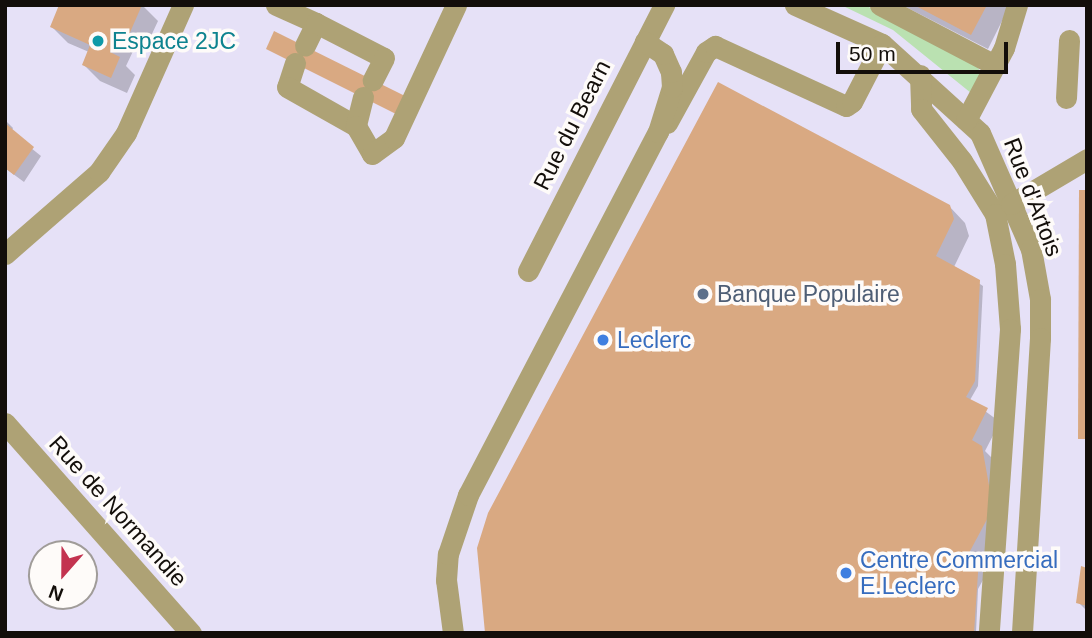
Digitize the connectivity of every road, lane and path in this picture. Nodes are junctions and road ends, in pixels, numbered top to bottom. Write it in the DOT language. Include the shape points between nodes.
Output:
graph roads {
  1 [pos="183,5"];
  2 [pos="276,5"];
  3 [pos="456,5"];
  4 [pos="664,5"];
  5 [pos="795,5"];
  6 [pos="880,5"];
  7 [pos="1017,5"];
  8 [pos="316,23"];
  9 [pos="1069,40"];
  10 [pos="645,42"];
  11 [pos="882,44"];
  12 [pos="995,65"];
  13 [pos="920,75"];
  14 [pos="1066,98"];
  15 [pos="966,120"];
  16 [pos="356,126"];
  17 [pos="658,132"];
  18 [pos="1087,159"];
  19 [pos="962,161"];
  20 [pos="968,202"];
  21 [pos="1011,204"];
  22 [pos="5,254"];
  23 [pos="528,271"];
  24 [pos="5,423"];
  25 [pos="191,633"];
  26 [pos="453,633"];
  27 [pos="989,633"];
  28 [pos="1022,633"];
  1 -- 22 [label="street" via="126,133 99,172"];
  2 -- 8 [label="street"];
  3 -- 16 [label="street" via="394,138 372,154"];
  4 -- 10 [label="street, Rue du Bearn"];
  5 -- 11 [label="street, Rue d'Artois"];
  6 -- 12 [label="street"];
  7 -- 12 [label="street"];
  8 -- 16 [label="street" via="287,87"];
  8 -- 16 [label="street" via="384,58"];
  9 -- 14 [label="street"];
  10 -- 17 [label="street" via="663,54 671,72 672,88"];
  10 -- 23 [label="street, Rue du Bearn"];
  11 -- 13 [label="street, Rue d'Artois"];
  11 -- 17 [label="street" via="846,106 715,46 706,52 675,115"];
  12 -- 15 [label="street"];
  13 -- 15 [label="street, Rue d'Artois"];
  13 -- 19 [label="street" via="920,109"];
  15 -- 21 [label="street, Rue d'Artois" via="981,133"];
  17 -- 26 [label="street" via="468,495 448,554 446,580"];
  18 -- 21 [label="street"];
  19 -- 20 [label="street" via="970,182"];
  19 -- 27 [label="street" via="995,214 1010,329"];
  21 -- 28 [label="street, Rue d'Artois" via="1031,249 1040,299"];
  24 -- 25 [label="street, Rue de Normandie"];
}
